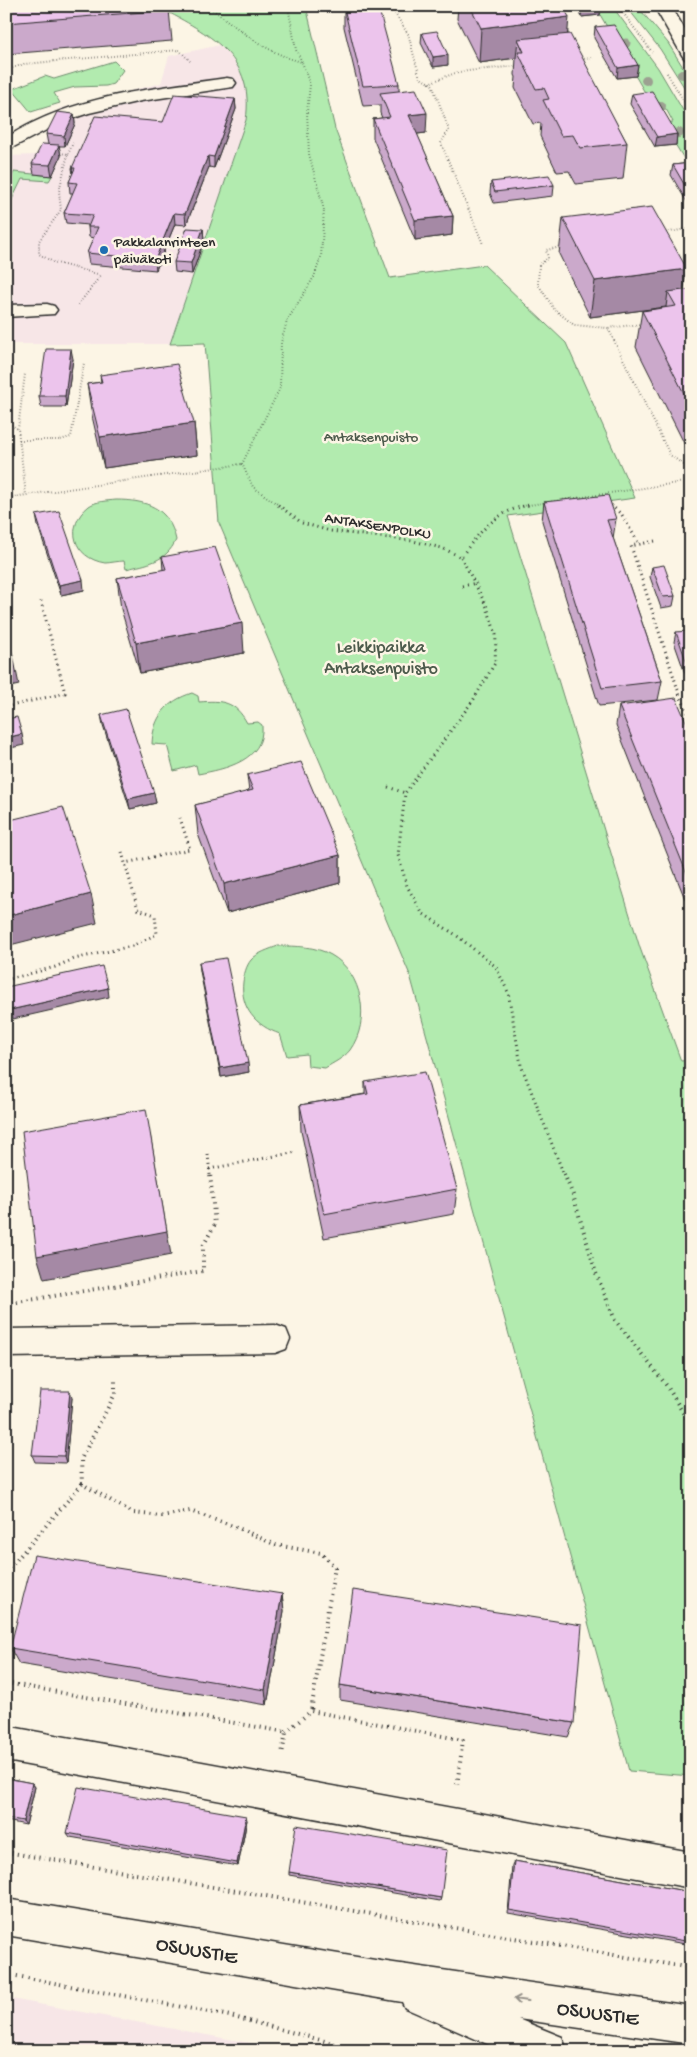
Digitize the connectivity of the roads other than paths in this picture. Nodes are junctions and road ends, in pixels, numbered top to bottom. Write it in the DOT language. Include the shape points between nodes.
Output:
graph roads {
  1 [pos="661,7"];
  2 [pos="691,55"];
  3 [pos="226,83"];
  4 [pos="6,146"];
  5 [pos="47,310"];
  6 [pos="6,311"];
  7 [pos="275,1339"];
  8 [pos="6,1343"];
  9 [pos="6,1743"];
  10 [pos="691,1870"];
  11 [pos="6,1917"];
  12 [pos="387,1981"];
  13 [pos="691,2025"];
  14 [pos="548,2051"];
  1 -- 2 [label="street"];
  3 -- 4 [label="street" via="100,105 60,116 25,132"];
  5 -- 6 [label="street"];
  7 -- 8 [label="street"];
  9 -- 10 [label="street"];
  11 -- 12 [label="street, OSUUSTIE"];
  13 -- 12 [label="street, OSUUSTIE, one-way"];
  12 -- 14 [label="street, OSUUSTIE"];
}
